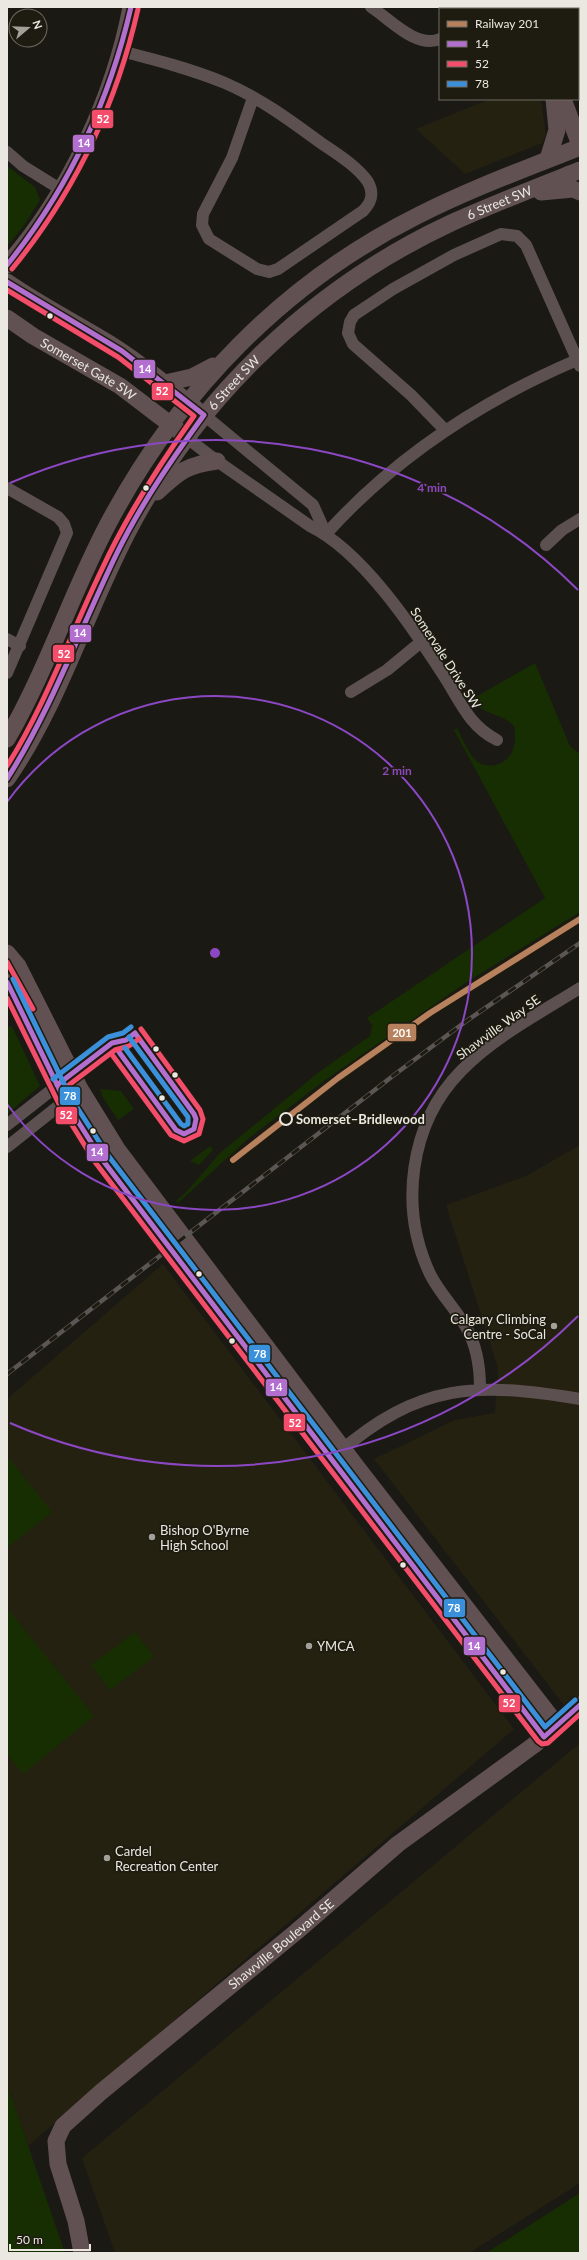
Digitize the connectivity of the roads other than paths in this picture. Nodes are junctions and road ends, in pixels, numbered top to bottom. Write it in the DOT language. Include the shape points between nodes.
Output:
graph roads {
  1 [pos="131,7"];
  2 [pos="371,7"];
  3 [pos="439,39"];
  4 [pos="121,51"];
  5 [pos="253,98"];
  6 [pos="554,100"];
  7 [pos="562,100"];
  8 [pos="580,146"];
  9 [pos="7,152"];
  10 [pos="548,159"];
  11 [pos="580,170"];
  12 [pos="60,188"];
  13 [pos="580,192"];
  14 [pos="524,193"];
  15 [pos="7,265"];
  16 [pos="7,282"];
  17 [pos="7,318"];
  18 [pos="224,360"];
  19 [pos="578,363"];
  20 [pos="165,383"];
  21 [pos="187,402"];
  22 [pos="204,415"];
  23 [pos="170,424"];
  24 [pos="445,430"];
  25 [pos="187,438"];
  26 [pos="216,461"];
  27 [pos="7,488"];
  28 [pos="144,502"];
  29 [pos="580,519"];
  30 [pos="326,534"];
  31 [pos="546,545"];
  32 [pos="7,639"];
  33 [pos="421,642"];
  34 [pos="20,646"];
  35 [pos="7,673"];
  36 [pos="351,692"];
  37 [pos="7,738"];
  38 [pos="497,740"];
  39 [pos="7,779"];
  40 [pos="7,947"];
  41 [pos="7,953"];
  42 [pos="18,966"];
  43 [pos="7,982"];
  44 [pos="580,988"];
  45 [pos="72,1074"];
  46 [pos="57,1086"];
  47 [pos="80,1089"];
  48 [pos="65,1101"];
  49 [pos="7,1126"];
  50 [pos="7,1147"];
  51 [pos="480,1388"];
  52 [pos="580,1399"];
  53 [pos="337,1454"];
  54 [pos="580,1705"];
  55 [pos="557,1725"];
  56 [pos="544,1737"];
  57 [pos="76,2221"];
  58 [pos="82,2253"];
  59 [pos="94,2253"];
  1 -- 4 [label="street"];
  2 -- 3 [label="street" via="420,40 431,42"];
  4 -- 5 [label="street" via="180,66 227,84"];
  4 -- 12 [label="street" via="94,124"];
  5 -- 5 [label="street" via="336,153 365,177 372,193 371,200 363,211 278,269 269,272 257,269 209,239 202,225 203,214 232,158"];
  6 -- 10 [label="street" via="557,130"];
  7 -- 8 [label="street"];
  8 -- 10 [label="street, 6 Street SW"];
  9 -- 12 [label="street" via="22,166"];
  10 -- 18 [label="street, 6 Street SW" via="423,213 359,249 315,278 270,314"];
  11 -- 14 [label="street, 6 Street SW"];
  12 -- 15 [label="street" via="40,221"];
  13 -- 14 [label="street" via="573,189"];
  14 -- 22 [label="street, 6 Street SW" via="451,223 394,253 354,278 280,336 226,389"];
  16 -- 20 [label="street" via="110,344"];
  17 -- 23 [label="street, Somerset Gate SW" via="33,336 120,386"];
  18 -- 20 [label="street" via="192,377"];
  18 -- 21 [label="street, 6 Street SW"];
  19 -- 24 [label="street" via="487,403"];
  19 -- 24 [label="street" via="522,240 510,234 501,234 454,255 393,289 354,315 348,329 353,344 411,395"];
  20 -- 21 [label="street"];
  21 -- 22 [label="street"];
  21 -- 23 [label="street, 6 Street SW"];
  22 -- 25 [label="street, 6 Street SW"];
  22 -- 30 [label="street, Somervale Drive SW" via="313,506"];
  23 -- 25 [label="street, Somerset Gate SW"];
  23 -- 37 [label="street, 6 Street SW" via="106,526 28,699"];
  24 -- 30 [label="street" via="413,452 374,486"];
  25 -- 26 [label="street, Somervale Drive SW"];
  25 -- 28 [label="street, 6 Street SW"];
  26 -- 28 [label="street" via="192,465 179,472"];
  26 -- 30 [label="street, Somervale Drive SW" via="310,526"];
  27 -- 34 [label="street" via="58,517 67,533"];
  28 -- 39 [label="street, 6 Street SW" via="108,572 55,693 30,742"];
  29 -- 31 [label="street" via="562,530"];
  30 -- 33 [label="street, Somervale Drive SW" via="348,553 383,591"];
  32 -- 34 [label="street"];
  33 -- 36 [label="street" via="387,670"];
  33 -- 38 [label="street, Somervale Drive SW" via="469,718 484,733"];
  34 -- 35 [label="street"];
  40 -- 42 [label="street"];
  41 -- 42 [label="street"];
  42 -- 45 [label="street"];
  43 -- 46 [label="street"];
  44 -- 51 [label="street, Shawville Way SE" via="506,1036 460,1071 434,1108 417,1152 412,1194 417,1237 435,1284 466,1327 480,1369"];
  45 -- 46 [label="street"];
  45 -- 47 [label="street"];
  46 -- 48 [label="street"];
  46 -- 49 [label="street"];
  47 -- 48 [label="street"];
  47 -- 53 [label="street" via="117,1149 185,1237"];
  48 -- 50 [label="street"];
  48 -- 53 [label="street" via="101,1158 170,1248"];
  51 -- 52 [label="street" via="527,1391"];
  51 -- 53 [label="street" via="410,1404 378,1423"];
  53 -- 55 [label="street"];
  53 -- 56 [label="street"];
  54 -- 55 [label="street, Shawville Boulevard SE"];
  55 -- 56 [label="street, Shawville Boulevard SE"];
  56 -- 57 [label="street, Shawville Boulevard SE" via="398,1844 63,2126 56,2142 58,2164"];
  57 -- 58 [label="street, Shawville Boulevard SE"];
  57 -- 59 [label="street, Shawville Boulevard SE"];
}
